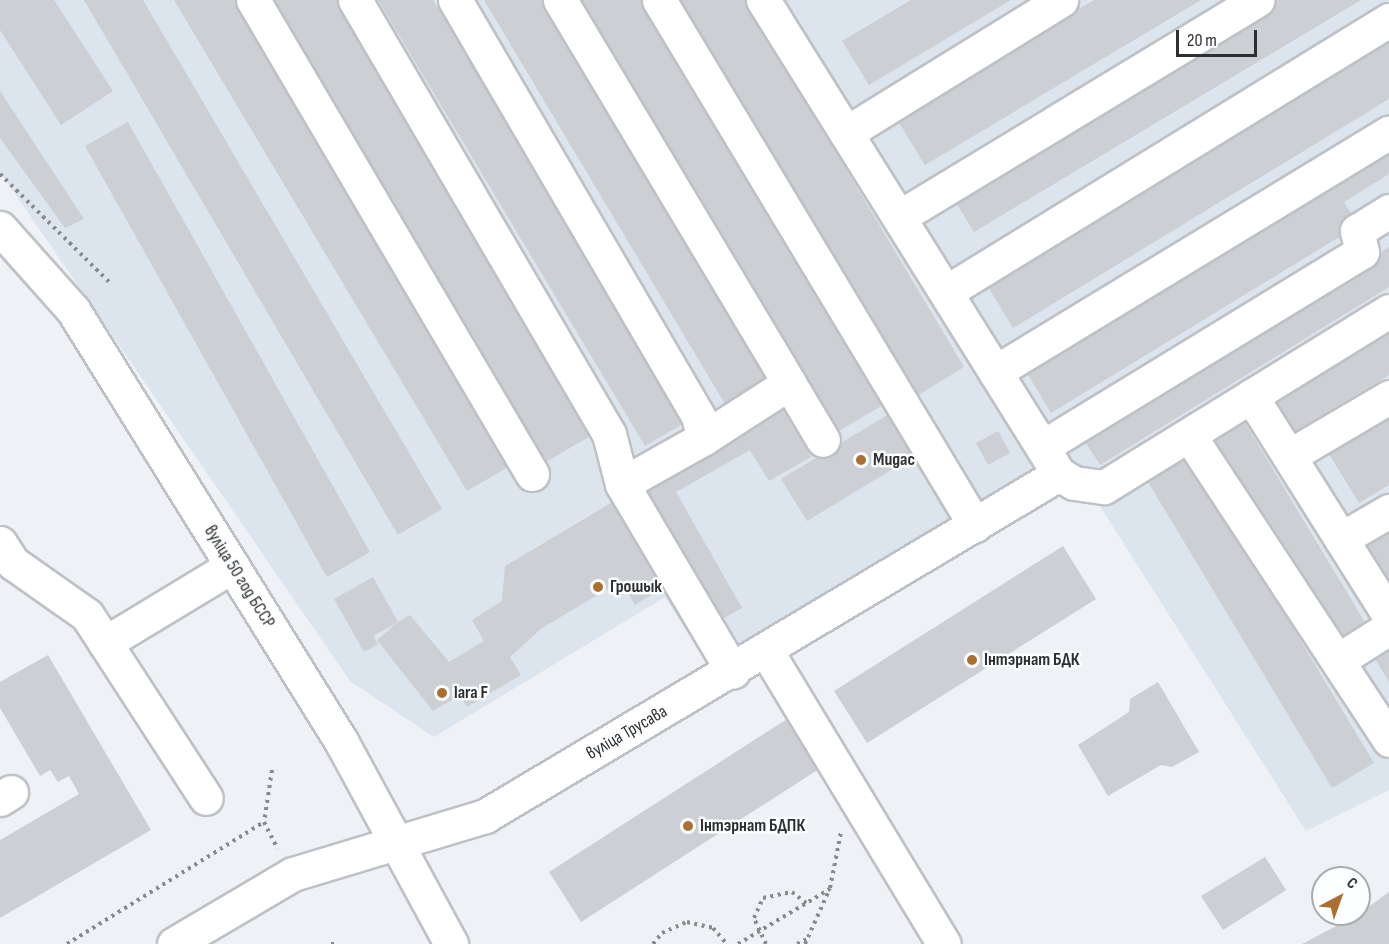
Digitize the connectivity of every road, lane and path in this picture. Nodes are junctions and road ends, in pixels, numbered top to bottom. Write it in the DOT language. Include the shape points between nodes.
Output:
graph roads {
  1 [pos="253,0"];
  2 [pos="355,0"];
  3 [pos="454,0"];
  4 [pos="560,0"];
  5 [pos="659,0"];
  6 [pos="1062,0"];
  7 [pos="1257,0"];
  8 [pos="765,1"];
  9 [pos="1389,20"];
  10 [pos="1389,132"];
  11 [pos="846,133"];
  12 [pos="0,174"];
  13 [pos="1389,212"];
  14 [pos="899,217"];
  15 [pos="0,228"];
  16 [pos="109,282"];
  17 [pos="946,292"];
  18 [pos="1389,311"];
  19 [pos="995,372"];
  20 [pos="789,383"];
  21 [pos="1251,396"];
  22 [pos="1389,396"];
  23 [pos="1189,435"];
  24 [pos="704,438"];
  25 [pos="824,440"];
  26 [pos="1289,456"];
  27 [pos="1051,460"];
  28 [pos="532,474"];
  29 [pos="621,484"];
  30 [pos="1389,511"];
  31 [pos="975,525"];
  32 [pos="1341,539"];
  33 [pos="0,543"];
  34 [pos="232,566"];
  35 [pos="1389,615"];
  36 [pos="1389,628"];
  37 [pos="105,643"];
  38 [pos="767,652"];
  39 [pos="1340,659"];
  40 [pos="733,672"];
  41 [pos="1389,740"];
  42 [pos="272,770"];
  43 [pos="849,788"];
  44 [pos="206,798"];
  45 [pos="264,822"];
  46 [pos="391,841"];
  47 [pos="284,859"];
  48 [pos="830,888"];
  49 [pos="806,903"];
  50 [pos="757,932"];
  51 [pos="806,942"];
  52 [pos="68,944"];
  53 [pos="174,944"];
  54 [pos="331,944"];
  55 [pos="338,944"];
  56 [pos="451,944"];
  57 [pos="653,944"];
  58 [pos="727,944"];
  59 [pos="738,944"];
  60 [pos="766,944"];
  61 [pos="797,944"];
  62 [pos="944,944"];
  1 -- 28 [label="street"];
  2 -- 29 [label="street" via="609,434"];
  3 -- 24 [label="street" via="698,416"];
  4 -- 20 [label="street"];
  5 -- 31 [label="street"];
  6 -- 11 [label="street"];
  7 -- 14 [label="street"];
  8 -- 11 [label="street"];
  9 -- 17 [label="street"];
  10 -- 19 [label="street"];
  11 -- 14 [label="street"];
  12 -- 16 [label="path"];
  13 -- 27 [label="street, вуліца Трусава" via="1357,231 1362,252"];
  14 -- 17 [label="street"];
  15 -- 34 [label="street, вуліца 50 год БССР" via="73,310"];
  17 -- 19 [label="street"];
  18 -- 21 [label="street"];
  19 -- 27 [label="street"];
  20 -- 24 [label="street"];
  20 -- 25 [label="street"];
  21 -- 23 [label="street"];
  21 -- 26 [label="street"];
  22 -- 26 [label="street"];
  23 -- 27 [label="street" via="1104,487 1074,483"];
  23 -- 39 [label="street"];
  24 -- 29 [label="street"];
  26 -- 32 [label="street"];
  27 -- 31 [label="street, вуліца Трусава"];
  29 -- 40 [label="street"];
  30 -- 32 [label="street"];
  31 -- 38 [label="street, вуліца Трусава"];
  32 -- 35 [label="street"];
  33 -- 37 [label="street" via="13,563 87,615"];
  34 -- 37 [label="street"];
  34 -- 46 [label="street, вуліца 50 год БССР" via="341,741"];
  36 -- 39 [label="street"];
  37 -- 44 [label="street"];
  38 -- 40 [label="street, вуліца Трусава"];
  38 -- 43 [label="street"];
  39 -- 41 [label="street"];
  40 -- 46 [label="street, вуліца Трусава" via="485,816"];
  42 -- 45 [label="path"];
  43 -- 48 [label="path"];
  43 -- 62 [label="street"];
  45 -- 47 [label="path"];
  45 -- 52 [label="path"];
  46 -- 53 [label="street, вуліца Трусава" via="293,873"];
  46 -- 56 [label="street, вуліца 50 год БССР"];
  48 -- 49 [label="path"];
  48 -- 51 [label="path"];
  49 -- 50 [label="path"];
  49 -- 50 [label="path" via="792,892 763,898 754,918"];
  50 -- 59 [label="path"];
  50 -- 60 [label="path"];
  51 -- 61 [label="path"];
  54 -- 55 [label="path"];
  57 -- 58 [label="path" via="673,925 687,922 713,928"];
}
